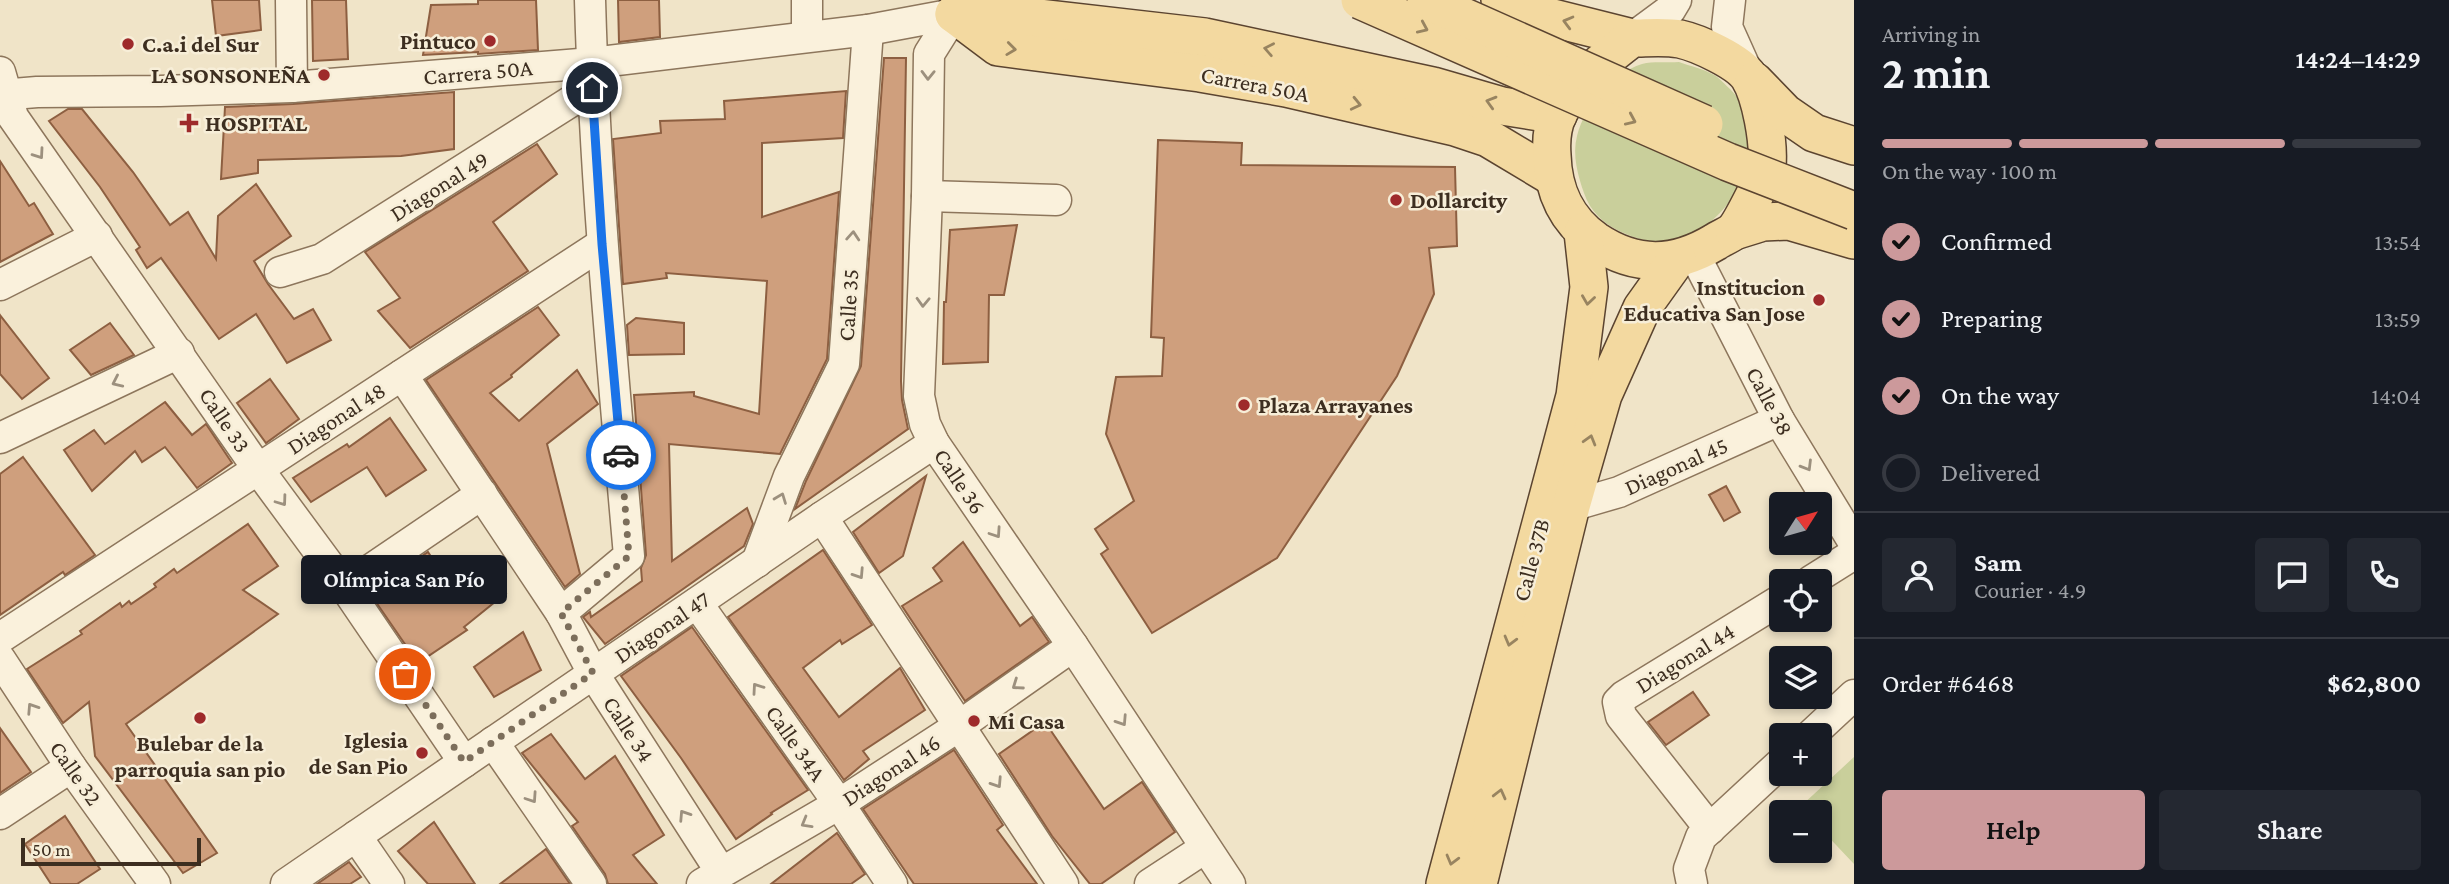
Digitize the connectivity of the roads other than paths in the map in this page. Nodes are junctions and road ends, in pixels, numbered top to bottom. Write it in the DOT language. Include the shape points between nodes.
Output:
graph roads {
  1 [pos="291,0"];
  2 [pos="590,0"];
  3 [pos="807,0"];
  4 [pos="1360,0"];
  5 [pos="1426,0"];
  6 [pos="1500,0"];
  7 [pos="1676,0"];
  8 [pos="1730,0"];
  9 [pos="957,5"];
  10 [pos="868,30"];
  11 [pos="807,36"];
  12 [pos="1632,38"];
  13 [pos="592,76"];
  14 [pos="1749,76"];
  15 [pos="2,87"];
  16 [pos="292,87"];
  17 [pos="1558,115"];
  18 [pos="1854,146"];
  19 [pos="1553,177"];
  20 [pos="1854,185"];
  21 [pos="927,196"];
  22 [pos="1056,200"];
  23 [pos="1854,211"];
  24 [pos="1734,231"];
  25 [pos="1583,232"];
  26 [pos="97,236"];
  27 [pos="1854,240"];
  28 [pos="602,244"];
  29 [pos="1685,257"];
  30 [pos="280,272"];
  31 [pos="0,285"];
  32 [pos="179,353"];
  33 [pos="402,375"];
  34 [pos="1779,420"];
  35 [pos="0,438"];
  36 [pos="934,443"];
  37 [pos="258,469"];
  38 [pos="482,494"];
  39 [pos="1571,506"];
  40 [pos="822,517"];
  41 [pos="1854,543"];
  42 [pos="1854,554"];
  43 [pos="757,562"];
  44 [pos="1830,569"];
  45 [pos="345,587"];
  46 [pos="697,603"];
  47 [pos="1769,607"];
  48 [pos="561,613"];
  49 [pos="0,638"];
  50 [pos="1073,646"];
  51 [pos="0,659"];
  52 [pos="593,673"];
  53 [pos="1854,695"];
  54 [pos="1824,723"];
  55 [pos="959,726"];
  56 [pos="494,742"];
  57 [pos="464,762"];
  58 [pos="71,767"];
  59 [pos="1769,774"];
  60 [pos="839,804"];
  61 [pos="0,814"];
  62 [pos="1710,829"];
  63 [pos="356,836"];
  64 [pos="1205,848"];
  65 [pos="711,878"];
  66 [pos="155,884"];
  67 [pos="286,884"];
  68 [pos="389,884"];
  69 [pos="591,884"];
  70 [pos="892,884"];
  71 [pos="1063,884"];
  72 [pos="1150,884"];
  73 [pos="1230,884"];
  74 [pos="1445,884"];
  75 [pos="1478,884"];
  76 [pos="1692,884"];
  1 -- 16 [label="street"];
  2 -- 13 [label="street"];
  3 -- 11 [label="street"];
  4 -- 23 [label="main road, one-way, bridge" via="1728,162"];
  5 -- 20 [label="main road, bridge" via="1740,140"];
  12 -- 6 [label="main road, one-way" via="1529,12"];
  7 -- 12 [label="street" via="1670,10"];
  8 -- 14 [label="street" via="1727,27"];
  9 -- 10 [label="street, Carrera 50A"];
  17 -- 9 [label="main road, Carrera 50A, one-way" via="1205,37"];
  9 -- 19 [label="main road, Carrera 50A, one-way" via="998,47 1199,73 1455,127 1488,138"];
  9 -- 21 [label="street, Calle 36, one-way" via="929,54"];
  10 -- 11 [label="street, Carrera 50A"];
  43 -- 10 [label="street, Calle 35, one-way" via="789,476 844,364"];
  11 -- 13 [label="street, Carrera 50A"];
  12 -- 14 [label="main road" via="1679,38 1713,50"];
  12 -- 17 [label="main road" via="1601,62"];
  13 -- 16 [label="street, Carrera 50A"];
  13 -- 28 [label="street"];
  13 -- 30 [label="street, Diagonal 49" via="322,260"];
  14 -- 18 [label="main road" via="1785,113 1814,132"];
  14 -- 24 [label="main road" via="1765,120 1767,167"];
  15 -- 16 [label="street, Carrera 50A" via="37,92"];
  15 -- 26 [label="street, Calle 33, one-way" via="13,117"];
  17 -- 19 [label="main road" via="1551,138"];
  19 -- 25 [label="main road" via="1567,212"];
  21 -- 22 [label="street"];
  21 -- 36 [label="street, Calle 36, one-way" via="919,396"];
  24 -- 27 [label="main road" via="1763,222 1789,221"];
  24 -- 29 [label="main road"];
  25 -- 29 [label="main road" via="1611,251 1643,260"];
  25 -- 74 [label="main road, Calle 37B, one-way" via="1589,287 1575,396"];
  26 -- 31 [label="street"];
  26 -- 32 [label="street, Calle 33"];
  28 -- 33 [label="street, Diagonal 48"];
  28 -- 48 [label="street" via="629,556"];
  29 -- 34 [label="street, Calle 38"];
  39 -- 29 [label="main road, Calle 37B, one-way" via="1603,396 1642,308"];
  32 -- 35 [label="street, one-way"];
  32 -- 37 [label="street, Calle 33"];
  33 -- 37 [label="street, Diagonal 48"];
  33 -- 38 [label="street, Calle 34"];
  34 -- 39 [label="street, Diagonal 45" via="1619,492"];
  34 -- 41 [label="street, Calle 38, one-way"];
  36 -- 40 [label="street, Diagonal 47"];
  36 -- 50 [label="street, Calle 36, one-way"];
  37 -- 45 [label="street, Calle 33, one-way"];
  37 -- 49 [label="street, Diagonal 48"];
  38 -- 45 [label="street"];
  38 -- 48 [label="street, Calle 34"];
  75 -- 39 [label="main road, Calle 37B, one-way"];
  40 -- 43 [label="street, Diagonal 47"];
  40 -- 55 [label="street, one-way"];
  42 -- 44 [label="street"];
  43 -- 46 [label="street, Diagonal 47"];
  45 -- 57 [label="street, Calle 33"];
  46 -- 52 [label="street, Diagonal 47"];
  60 -- 46 [label="street, Calle 34A, one-way"];
  47 -- 62 [label="street, Diagonal 44" via="1618,702 1621,716"];
  48 -- 52 [label="street, Calle 34"];
  50 -- 55 [label="street, Diagonal 46, one-way"];
  50 -- 64 [label="street, Calle 36, one-way"];
  58 -- 51 [label="street, Calle 32, one-way"];
  52 -- 56 [label="street, Diagonal 47"];
  65 -- 52 [label="street, Calle 34, one-way"];
  53 -- 54 [label="street"];
  55 -- 60 [label="street, Diagonal 46"];
  55 -- 71 [label="street, one-way"];
  56 -- 57 [label="street, Diagonal 47"];
  56 -- 69 [label="street, one-way"];
  57 -- 63 [label="street, Diagonal 47"];
  58 -- 61 [label="street"];
  58 -- 66 [label="street, Calle 32"];
  59 -- 62 [label="street"];
  60 -- 65 [label="street, Diagonal 46, one-way"];
  60 -- 70 [label="street, Calle 34A"];
  62 -- 76 [label="street" via="1700,837 1689,869"];
  63 -- 67 [label="street, Diagonal 47"];
  63 -- 68 [label="street"];
  64 -- 72 [label="street"];
  64 -- 73 [label="street, Calle 36"];
}
